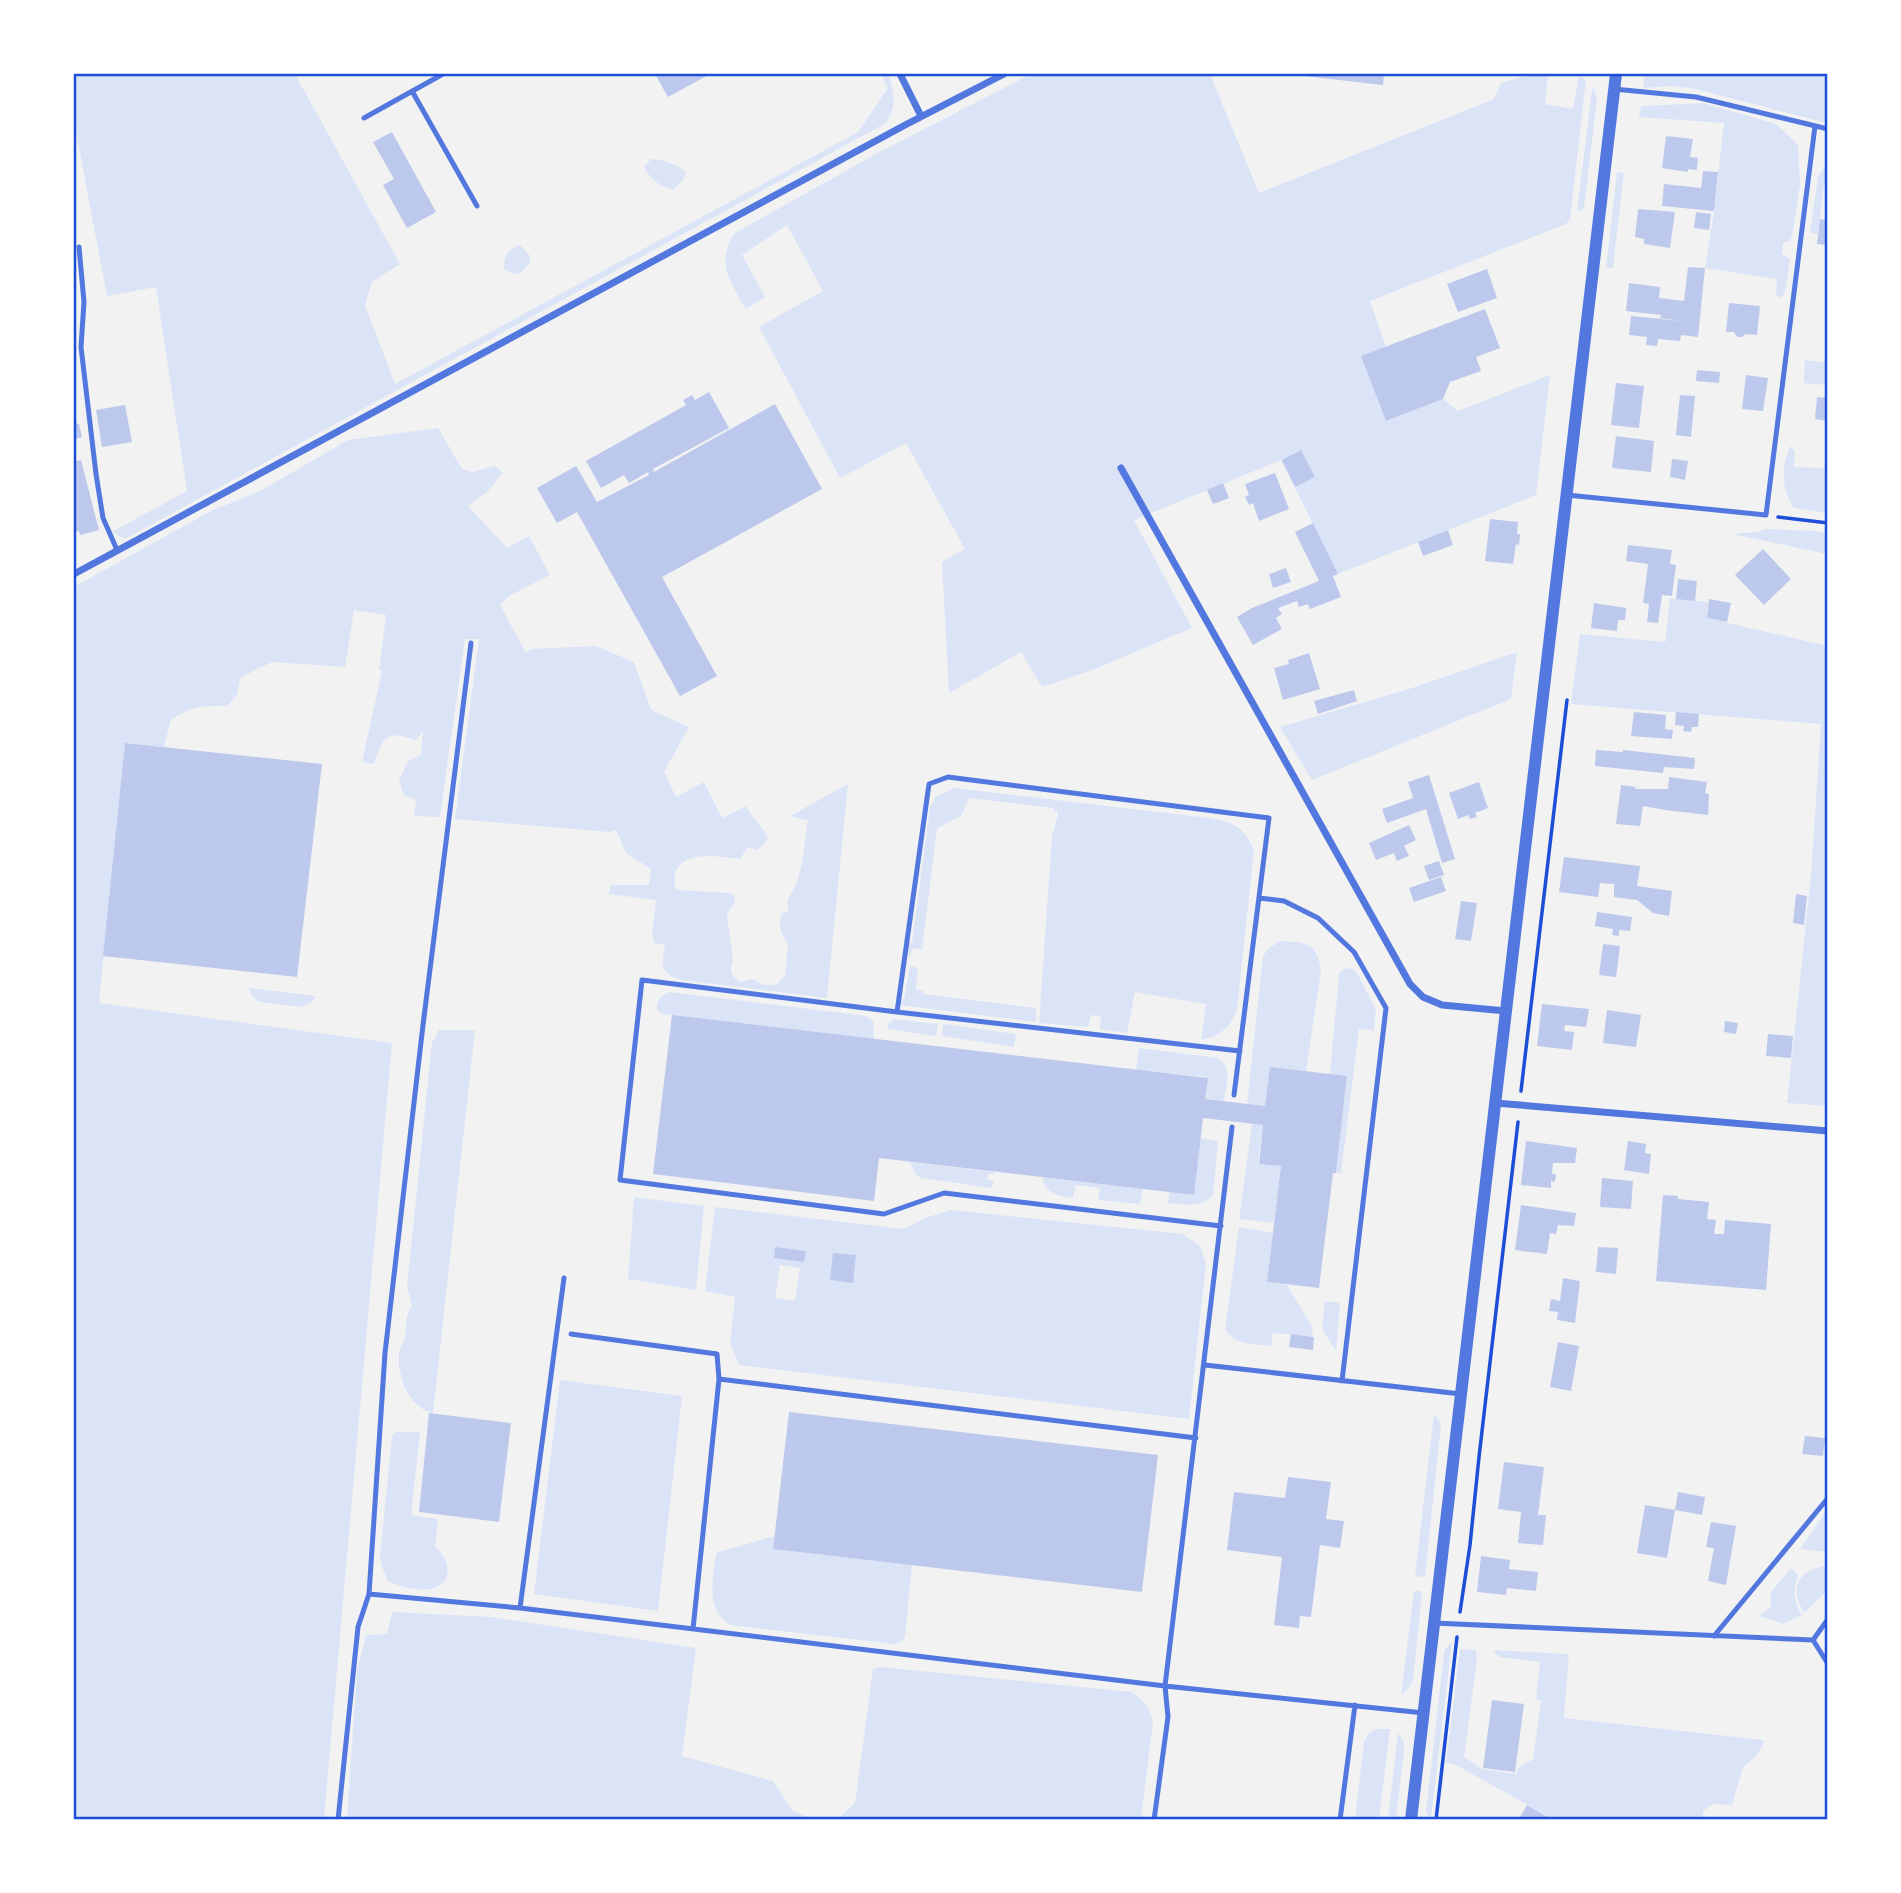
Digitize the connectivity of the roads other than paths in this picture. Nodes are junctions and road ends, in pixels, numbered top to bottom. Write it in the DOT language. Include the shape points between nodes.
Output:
graph roads {
  1 [pos="443,74"];
  2 [pos="900,74"];
  3 [pos="1004,74"];
  4 [pos="1616,74"];
  5 [pos="1614,89"];
  6 [pos="412,91"];
  7 [pos="921,116"];
  8 [pos="364,118"];
  9 [pos="1815,126"];
  10 [pos="1828,130"];
  11 [pos="477,206"];
  12 [pos="79,247"];
  13 [pos="1121,468"];
  14 [pos="1565,495"];
  15 [pos="117,550"];
  16 [pos="74,574"];
  17 [pos="471,643"];
  18 [pos="1259,898"];
  19 [pos="1506,1011"];
  20 [pos="897,1012"];
  21 [pos="1240,1051"];
  22 [pos="1234,1096"];
  23 [pos="1495,1103"];
  24 [pos="1232,1127"];
  25 [pos="1828,1131"];
  26 [pos="1221,1226"];
  27 [pos="564,1278"];
  28 [pos="571,1334"];
  29 [pos="1205,1365"];
  30 [pos="719,1379"];
  31 [pos="1342,1381"];
  32 [pos="1461,1394"];
  33 [pos="1196,1438"];
  34 [pos="1828,1498"];
  35 [pos="369,1594"];
  36 [pos="520,1608"];
  37 [pos="1828,1619"];
  38 [pos="1434,1623"];
  39 [pos="693,1629"];
  40 [pos="1714,1636"];
  41 [pos="1813,1640"];
  42 [pos="1828,1664"];
  43 [pos="1165,1686"];
  44 [pos="1354,1705"];
  45 [pos="1424,1713"];
  46 [pos="338,1819"];
  47 [pos="1154,1819"];
  48 [pos="1340,1819"];
  49 [pos="1411,1819"];
  1 -- 6 [label="lane"];
  2 -- 7 [label="street"];
  3 -- 7 [label="street"];
  4 -- 5 [label="street"];
  5 -- 9 [label="lane" via="1696,97"];
  5 -- 14 [label="street"];
  6 -- 8 [label="lane"];
  6 -- 11 [label="lane"];
  7 -- 15 [label="street"];
  9 -- 10 [label="lane"];
  9 -- 14 [label="lane" via="1766,515"];
  12 -- 15 [label="lane" via="84,302 81,347 96,474 103,518"];
  13 -- 19 [label="street" via="1410,984 1423,997 1442,1005"];
  14 -- 19 [label="street"];
  15 -- 16 [label="street"];
  17 -- 35 [label="lane" via="385,1353"];
  18 -- 20 [label="lane" via="1269,818 948,777 929,785"];
  18 -- 21 [label="lane"];
  18 -- 31 [label="lane" via="1284,901 1318,918 1354,952 1386,1009"];
  19 -- 23 [label="street"];
  20 -- 21 [label="lane"];
  20 -- 26 [label="lane" via="642,980 620,1180 884,1214 944,1193"];
  21 -- 22 [label="lane"];
  23 -- 25 [label="street"];
  23 -- 32 [label="street"];
  24 -- 26 [label="lane"];
  26 -- 29 [label="lane"];
  27 -- 36 [label="lane"];
  28 -- 30 [label="lane" via="717,1354"];
  29 -- 31 [label="lane"];
  29 -- 33 [label="lane"];
  30 -- 33 [label="lane"];
  30 -- 39 [label="lane"];
  31 -- 32 [label="lane"];
  32 -- 38 [label="street"];
  33 -- 43 [label="lane"];
  34 -- 40 [label="lane"];
  35 -- 36 [label="lane"];
  35 -- 46 [label="lane" via="358,1627"];
  36 -- 39 [label="lane"];
  37 -- 41 [label="lane"];
  38 -- 40 [label="lane"];
  38 -- 45 [label="street"];
  39 -- 43 [label="lane"];
  40 -- 41 [label="lane"];
  41 -- 42 [label="lane"];
  43 -- 44 [label="lane"];
  43 -- 47 [label="lane" via="1168,1717"];
  44 -- 45 [label="lane"];
  44 -- 48 [label="lane"];
  45 -- 49 [label="street"];
}
